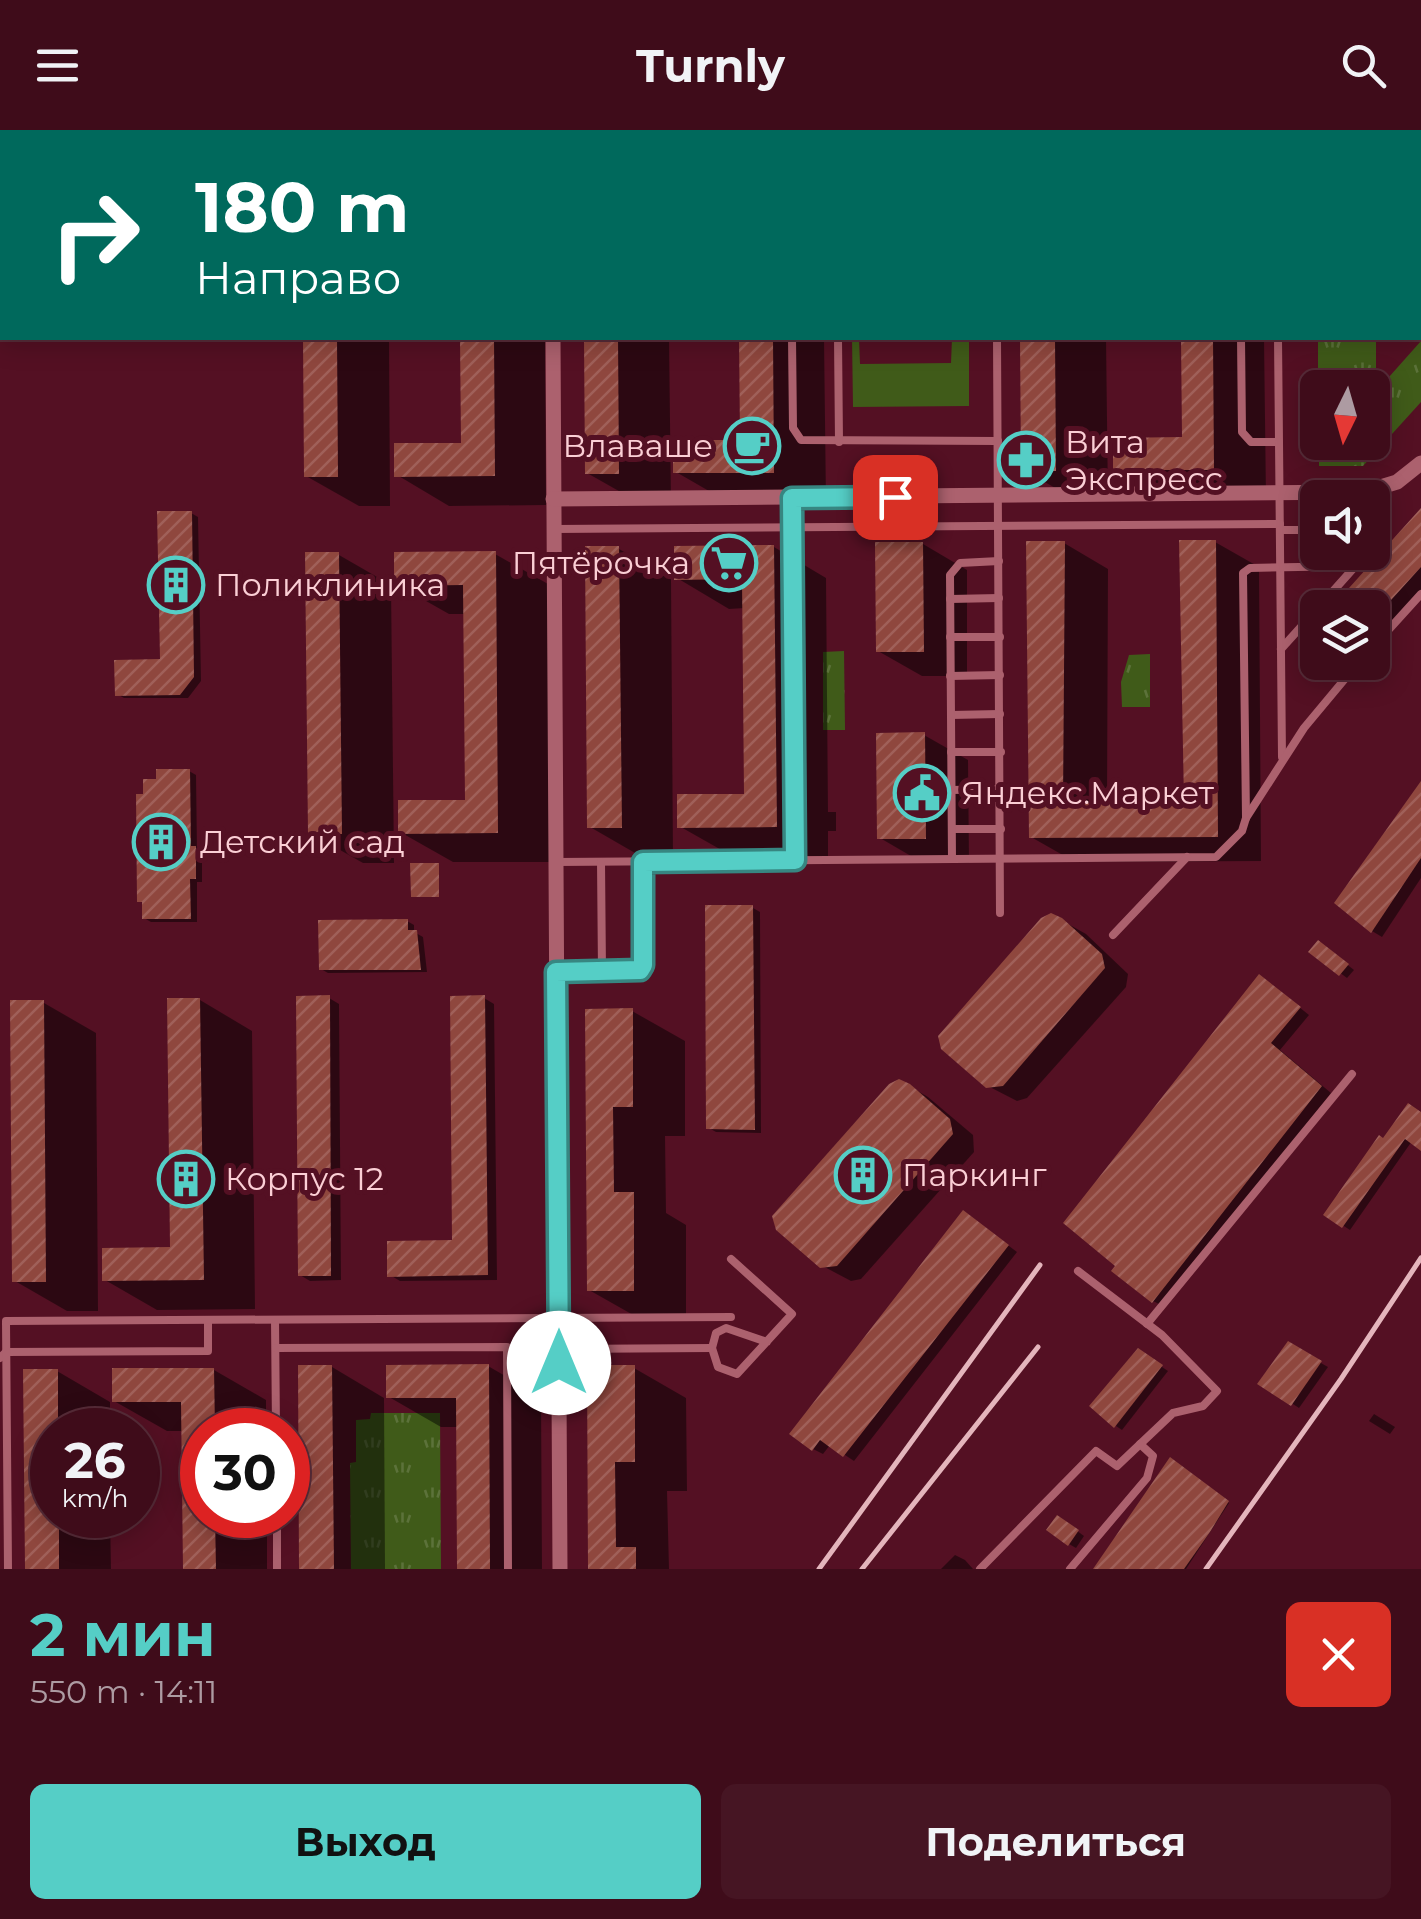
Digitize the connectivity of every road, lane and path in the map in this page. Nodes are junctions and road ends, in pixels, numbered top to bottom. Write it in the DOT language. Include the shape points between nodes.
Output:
graph roads {
  1 [pos="553,340"];
  2 [pos="792,340"];
  3 [pos="838,340"];
  4 [pos="997,340"];
  5 [pos="1241,340"];
  6 [pos="1278,340"];
  7 [pos="998,441"];
  8 [pos="839,442"];
  9 [pos="1279,442"];
  10 [pos="1421,463"];
  11 [pos="1279,494"];
  12 [pos="998,496"];
  13 [pos="792,498"];
  14 [pos="553,500"];
  15 [pos="999,526"];
  16 [pos="1280,527"];
  17 [pos="792,528"];
  18 [pos="554,529"];
  19 [pos="1300,529"];
  20 [pos="999,561"];
  21 [pos="1300,567"];
  22 [pos="1280,568"];
  23 [pos="1352,570"];
  24 [pos="1334,590"];
  25 [pos="1421,594"];
  26 [pos="999,598"];
  27 [pos="950,599"];
  28 [pos="1300,627"];
  29 [pos="1390,628"];
  30 [pos="1000,636"];
  31 [pos="950,637"];
  32 [pos="1280,648"];
  33 [pos="1000,675"];
  34 [pos="950,676"];
  35 [pos="1344,680"];
  36 [pos="951,714"];
  37 [pos="1000,714"];
  38 [pos="951,752"];
  39 [pos="1001,752"];
  40 [pos="1282,759"];
  41 [pos="1001,789"];
  42 [pos="951,790"];
  43 [pos="1246,818"];
  44 [pos="952,829"];
  45 [pos="1001,829"];
  46 [pos="1187,858"];
  47 [pos="952,859"];
  48 [pos="1001,859"];
  49 [pos="795,860"];
  50 [pos="556,862"];
  51 [pos="601,862"];
  52 [pos="643,862"];
  53 [pos="1000,913"];
  54 [pos="1112,935"];
  55 [pos="556,972"];
  56 [pos="602,972"];
  57 [pos="1352,1074"];
  58 [pos="731,1259"];
  59 [pos="1078,1271"];
  60 [pos="558,1318"];
  61 [pos="731,1318"];
  62 [pos="208,1320"];
  63 [pos="276,1320"];
  64 [pos="1147,1324"];
  65 [pos="766,1342"];
  66 [pos="276,1348"];
  67 [pos="712,1348"];
  68 [pos="559,1349"];
  69 [pos="3,1355"];
  70 [pos="276,1408"];
  71 [pos="1140,1444"];
  72 [pos="276,1538"];
  73 [pos="8,1569"];
  74 [pos="277,1569"];
  75 [pos="508,1569"];
  76 [pos="560,1569"];
  77 [pos="980,1569"];
  78 [pos="1070,1569"];
  1 -- 14 [label="street"];
  2 -- 8 [label="lane" via="794,433 806,442"];
  3 -- 8 [label="lane"];
  4 -- 7 [label="lane"];
  5 -- 9 [label="lane" via="1243,436"];
  6 -- 9 [label="lane"];
  7 -- 8 [label="lane"];
  7 -- 12 [label="lane"];
  9 -- 11 [label="lane"];
  10 -- 11 [label="street" via="1384,488"];
  11 -- 12 [label="street"];
  11 -- 16 [label="lane"];
  12 -- 13 [label="street"];
  12 -- 15 [label="lane"];
  13 -- 14 [label="street"];
  13 -- 17 [label="lane"];
  14 -- 18 [label="street"];
  15 -- 16 [label="lane"];
  15 -- 17 [label="lane"];
  15 -- 20 [label="lane"];
  16 -- 19 [label="lane"];
  16 -- 22 [label="lane"];
  17 -- 18 [label="lane"];
  17 -- 49 [label="lane"];
  18 -- 50 [label="street"];
  20 -- 26 [label="lane"];
  20 -- 27 [label="lane" via="956,564"];
  21 -- 22 [label="lane"];
  22 -- 32 [label="lane"];
  22 -- 43 [label="lane" via="1250,568 1242,578"];
  23 -- 24 [label="lane"];
  25 -- 29 [label="lane"];
  26 -- 27 [label="lane"];
  26 -- 30 [label="lane"];
  27 -- 31 [label="lane"];
  28 -- 32 [label="lane"];
  30 -- 31 [label="lane"];
  30 -- 33 [label="lane"];
  31 -- 34 [label="lane"];
  32 -- 40 [label="lane"];
  33 -- 34 [label="lane"];
  33 -- 37 [label="lane"];
  34 -- 36 [label="lane"];
  35 -- 40 [label="lane"];
  36 -- 37 [label="lane"];
  36 -- 38 [label="lane"];
  37 -- 39 [label="lane"];
  38 -- 39 [label="lane"];
  38 -- 42 [label="lane"];
  39 -- 41 [label="lane"];
  40 -- 43 [label="lane"];
  41 -- 42 [label="lane"];
  41 -- 45 [label="lane"];
  42 -- 44 [label="lane"];
  43 -- 46 [label="lane" via="1221,854"];
  44 -- 45 [label="lane"];
  44 -- 47 [label="lane"];
  45 -- 48 [label="lane"];
  46 -- 48 [label="lane"];
  46 -- 54 [label="lane"];
  47 -- 48 [label="lane"];
  47 -- 49 [label="lane"];
  48 -- 53 [label="lane"];
  49 -- 52 [label="lane"];
  50 -- 51 [label="lane"];
  50 -- 55 [label="street"];
  51 -- 52 [label="lane"];
  51 -- 56 [label="lane"];
  52 -- 56 [label="lane" via="643,965 634,972"];
  55 -- 56 [label="lane"];
  55 -- 60 [label="street"];
  57 -- 64 [label="lane"];
  58 -- 65 [label="lane" via="792,1314"];
  59 -- 64 [label="lane"];
  60 -- 61 [label="lane"];
  60 -- 63 [label="lane"];
  60 -- 68 [label="street"];
  62 -- 63 [label="lane"];
  62 -- 69 [label="lane" via="208,1350"];
  62 -- 69 [label="lane" via="6,1321"];
  63 -- 66 [label="lane"];
  64 -- 71 [label="lane" via="1217,1391 1203,1406 1174,1413"];
  65 -- 67 [label="lane" via="726,1328 716,1333"];
  65 -- 67 [label="lane" via="738,1374 718,1367"];
  66 -- 70 [label="lane"];
  66 -- 75 [label="lane" via="507,1347"];
  67 -- 68 [label="lane"];
  68 -- 76 [label="street"];
  69 -- 73 [label="lane"];
  71 -- 77 [label="lane" via="1117,1466 1096,1452"];
  71 -- 78 [label="lane" via="1153,1456 1147,1478"];
  72 -- 74 [label="lane"];
}
